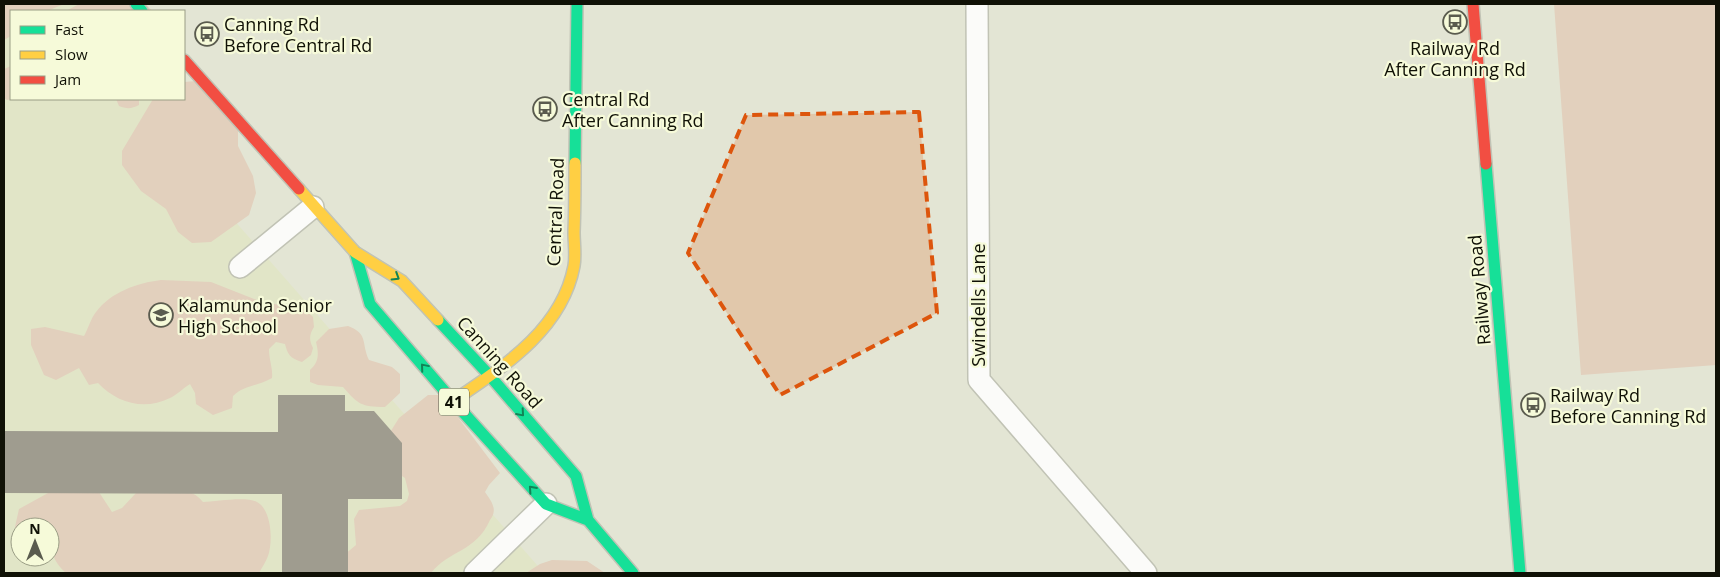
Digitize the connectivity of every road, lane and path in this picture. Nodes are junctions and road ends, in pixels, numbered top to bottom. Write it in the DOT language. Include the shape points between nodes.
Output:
graph roads {
  1 [pos="577,4"];
  2 [pos="977,4"];
  3 [pos="1473,4"];
  4 [pos="185,61"];
  5 [pos="313,207"];
  6 [pos="355,252"];
  7 [pos="240,267"];
  8 [pos="490,376"];
  9 [pos="453,401"];
  10 [pos="546,504"];
  11 [pos="588,520"];
  12 [pos="476,573"];
  13 [pos="633,573"];
  14 [pos="1146,573"];
  15 [pos="1520,573"];
  1 -- 8 [label="main road, Central Road" via="574,265 565,295 538,335"];
  2 -- 14 [label="lane, Swindells Lane" via="979,380"];
  3 -- 15 [label="main road, Railway Road"];
  4 -- 5 [label="main road, Canning Road / 41"];
  5 -- 6 [label="main road, Canning Road / 41"];
  5 -- 7 [label="lane"];
  6 -- 8 [label="main road, Canning Road / 41, one-way" via="402,280"];
  9 -- 6 [label="main road, Canning Road / 41, one-way" via="370,304"];
  8 -- 9 [label="main road, Central Road"];
  8 -- 11 [label="main road, Canning Road / 41, one-way" via="576,476"];
  10 -- 9 [label="main road, Canning Road / 41, one-way"];
  10 -- 11 [label="main road, Canning Road / 41"];
  10 -- 12 [label="lane"];
  11 -- 13 [label="main road, Canning Road / 41"];
}
